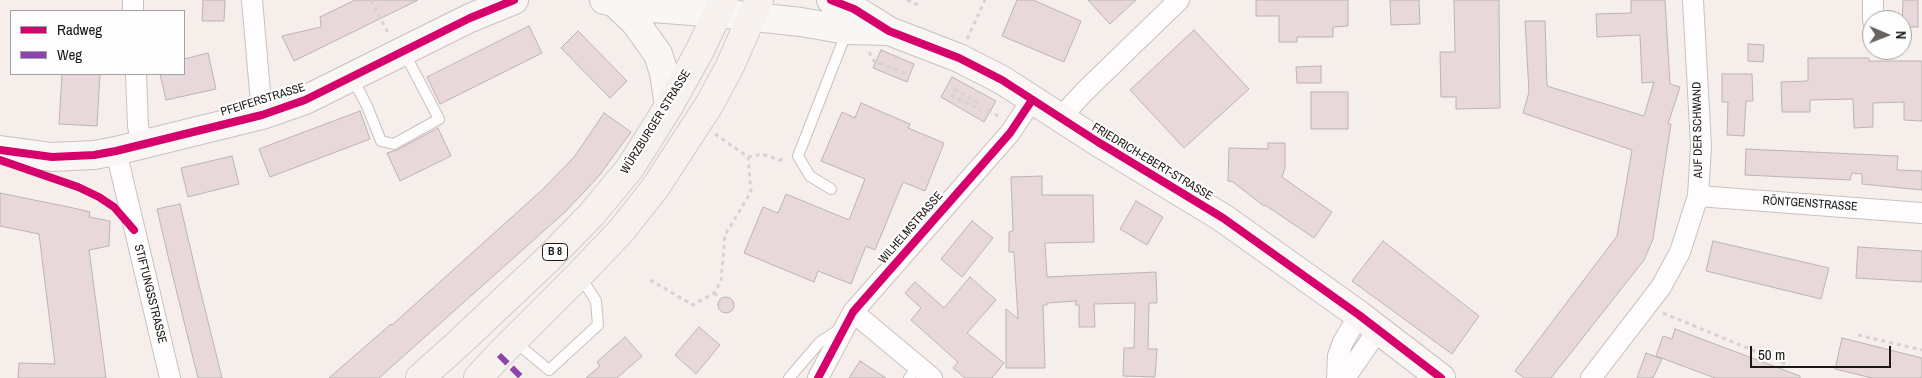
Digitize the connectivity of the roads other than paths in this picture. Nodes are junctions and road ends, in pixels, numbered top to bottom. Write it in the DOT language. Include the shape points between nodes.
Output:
graph roads {
  1 [pos="252,0"];
  2 [pos="514,0"];
  3 [pos="831,0"];
  4 [pos="1179,0"];
  5 [pos="1693,0"];
  6 [pos="610,2"];
  7 [pos="721,7"];
  8 [pos="755,9"];
  9 [pos="889,31"];
  10 [pos="857,39"];
  11 [pos="401,53"];
  12 [pos="136,75"];
  13 [pos="352,76"];
  14 [pos="1032,100"];
  15 [pos="669,106"];
  16 [pos="262,115"];
  17 [pos="1060,118"];
  18 [pos="129,148"];
  19 [pos="0,150"];
  20 [pos="831,189"];
  21 [pos="1698,196"];
  22 [pos="1922,213"];
  23 [pos="579,275"];
  24 [pos="850,318"];
  25 [pos="1369,322"];
  26 [pos="513,340"];
  27 [pos="919,374"];
  28 [pos="170,378"];
  29 [pos="420,378"];
  30 [pos="478,378"];
  31 [pos="789,378"];
  32 [pos="818,378"];
  33 [pos="1337,378"];
  34 [pos="1345,378"];
  35 [pos="1441,378"];
  36 [pos="1591,378"];
  1 -- 16 [label="street"];
  2 -- 11 [label="street, PFEIFERSTRASSE"];
  3 -- 9 [label="street, FRIEDRICH-EBERT-STRASSE" via="854,9"];
  4 -- 17 [label="street"];
  5 -- 21 [label="street, AUF DER SCHWAND" via="1701,146"];
  6 -- 7 [label="street" via="677,11"];
  6 -- 15 [label="street" via="635,22 658,54"];
  7 -- 8 [label="street, FRIEDRICH-EBERT-STRASSE"];
  7 -- 15 [label="main road, WÜRZBURGER STRASSE / B 8"];
  8 -- 10 [label="street, FRIEDRICH-EBERT-STRASSE"];
  8 -- 23 [label="main road, B 8" via="730,66 698,124 655,188 621,231"];
  9 -- 10 [label="street, FRIEDRICH-EBERT-STRASSE"];
  9 -- 14 [label="street, FRIEDRICH-EBERT-STRASSE" via="959,58"];
  10 -- 20 [label="lane" via="798,156 810,176"];
  11 -- 13 [label="street, PFEIFERSTRASSE"];
  11 -- 13 [label="lane" via="439,119 394,144 381,141"];
  12 -- 18 [label="street, STIFTUNGSSTRASSE" via="138,126"];
  13 -- 16 [label="street, PFEIFERSTRASSE" via="305,100"];
  14 -- 17 [label="street, FRIEDRICH-EBERT-STRASSE"];
  14 -- 24 [label="street, WILHELMSTRASSE" via="1010,133"];
  15 -- 29 [label="main road, WÜRZBURGER STRASSE / B 8" via="630,168 591,215"];
  16 -- 18 [label="street, PFEIFERSTRASSE"];
  17 -- 25 [label="street, FRIEDRICH-EBERT-STRASSE" via="1223,218"];
  18 -- 19 [label="street, PFEIFERSTRASSE" via="94,155 52,157"];
  18 -- 28 [label="street, STIFTUNGSSTRASSE"];
  21 -- 22 [label="street, RÖNTGENSTRASSE"];
  21 -- 36 [label="street, AUF DER SCHWAND" via="1680,252 1661,287"];
  23 -- 26 [label="main road, B 8"];
  23 -- 26 [label="lane" via="596,301 598,325 549,370"];
  24 -- 27 [label="street"];
  24 -- 31 [label="lane, WILHELMSTRASSE" via="820,342"];
  24 -- 32 [label="street, WILHELMSTRASSE"];
  25 -- 33 [label="street" via="1343,342 1338,356"];
  25 -- 34 [label="street"];
  25 -- 35 [label="street, FRIEDRICH-EBERT-STRASSE"];
  26 -- 30 [label="main road, B 8"];
}
